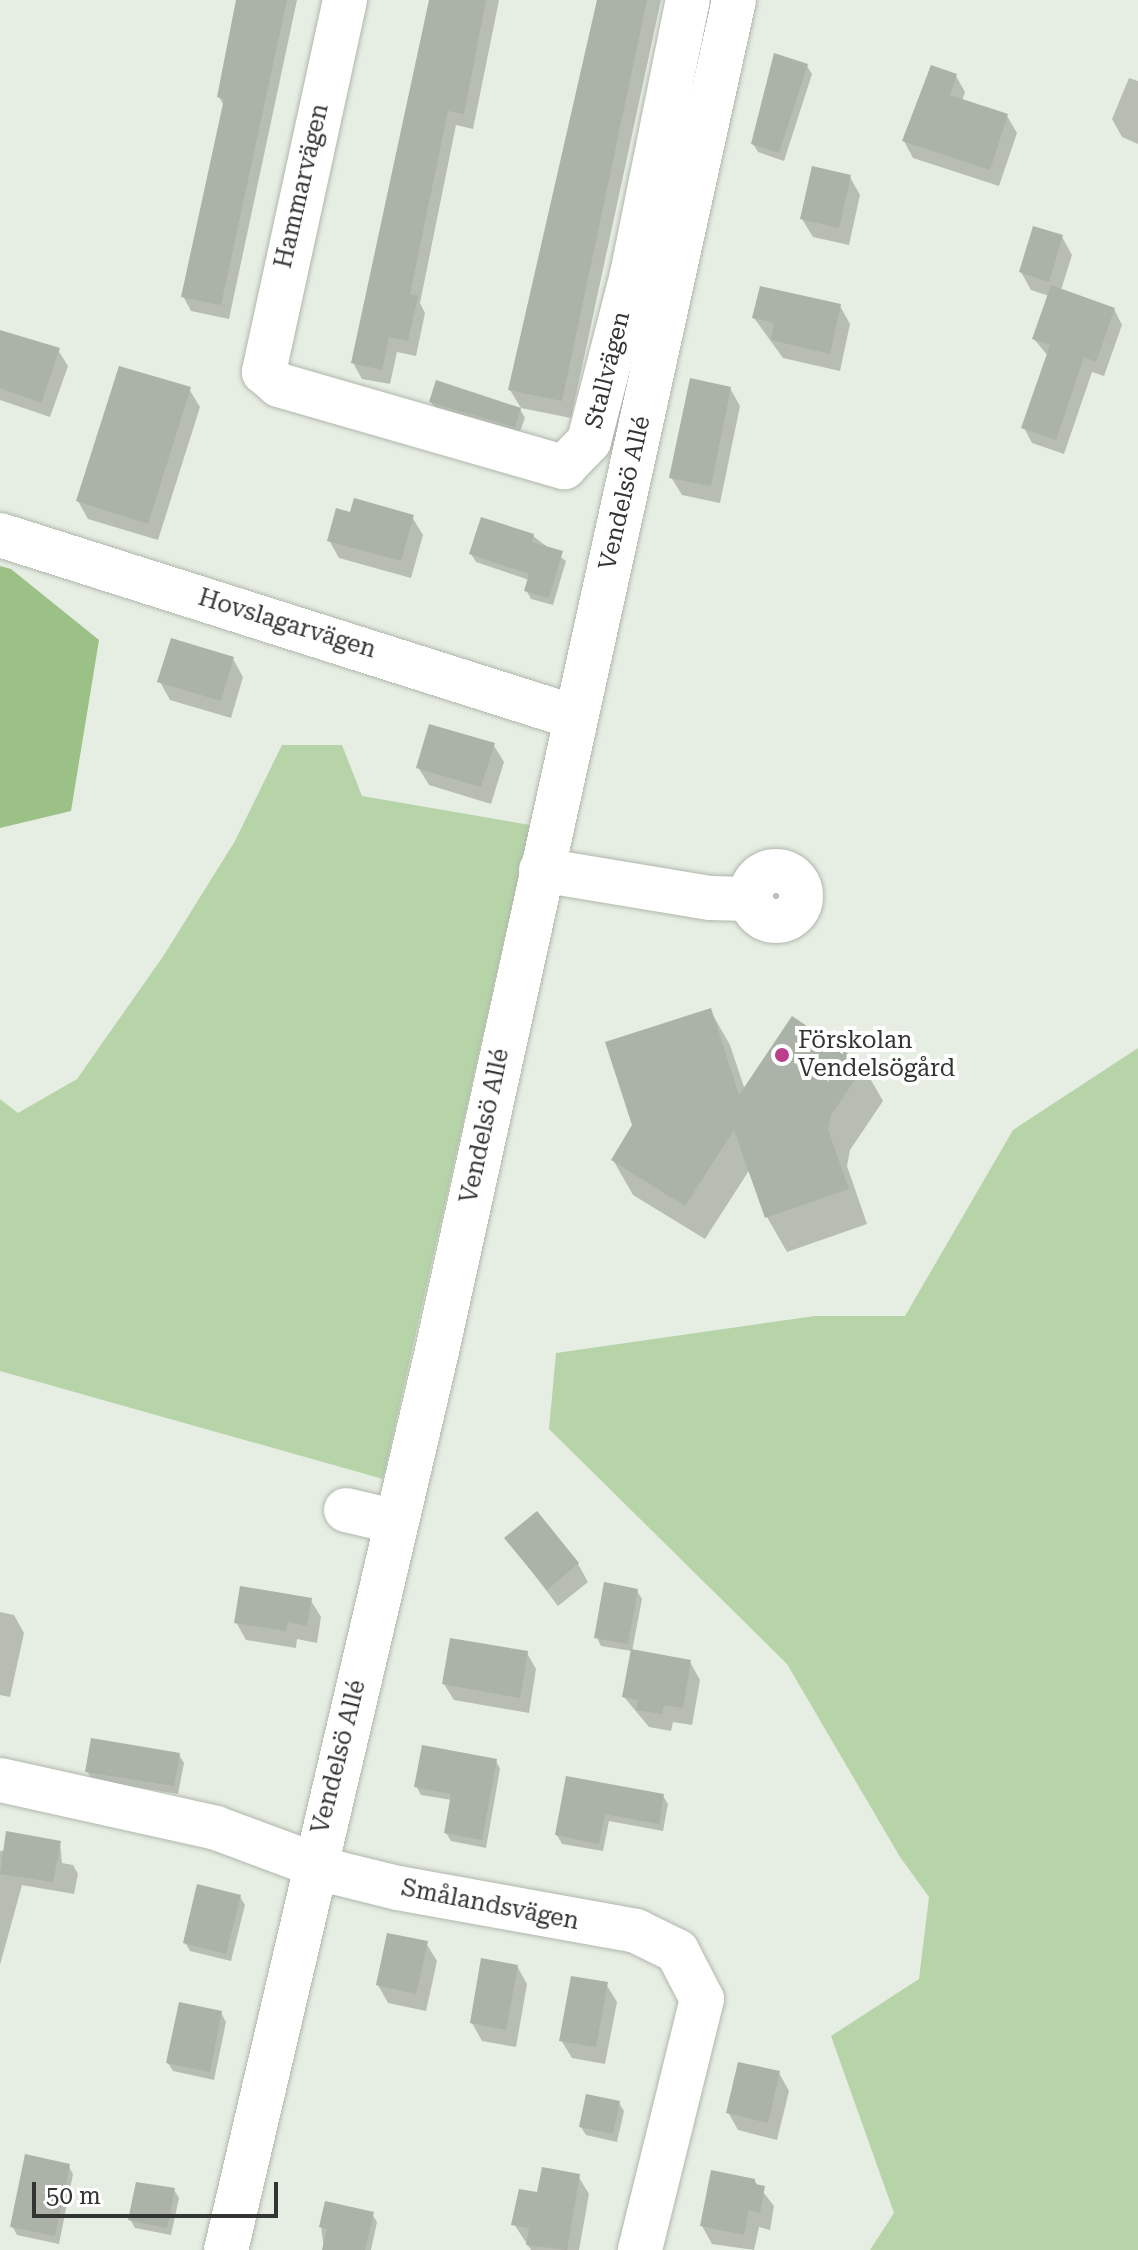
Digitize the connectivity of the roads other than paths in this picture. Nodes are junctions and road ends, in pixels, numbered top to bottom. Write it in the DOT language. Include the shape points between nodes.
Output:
graph roads {
  1 [pos="345,0"];
  2 [pos="688,0"];
  3 [pos="734,0"];
  4 [pos="264,372"];
  5 [pos="0,535"];
  6 [pos="574,717"];
  7 [pos="541,870"];
  8 [pos="750,899"];
  9 [pos="346,1510"];
  10 [pos="397,1522"];
  11 [pos="0,1780"];
  12 [pos="313,1862"];
  13 [pos="226,2250"];
  14 [pos="640,2250"];
  1 -- 4 [label="street, Hammarvägen"];
  2 -- 4 [label="street, Stallvägen" via="631,279 589,441 564,467 279,385"];
  3 -- 6 [label="street, Vendelsö Allé"];
  5 -- 6 [label="street, Hovslagarvägen"];
  6 -- 7 [label="street, Vendelsö Allé"];
  7 -- 8 [label="street" via="710,898"];
  7 -- 10 [label="street, Vendelsö Allé"];
  9 -- 10 [label="street"];
  10 -- 12 [label="street, Vendelsö Allé"];
  11 -- 12 [label="street, Smålandsvägen" via="216,1828"];
  12 -- 13 [label="street, Vendelsö Allé"];
  12 -- 14 [label="street, Smålandsvägen" via="398,1888 636,1931 677,1951 702,1999"];
}
